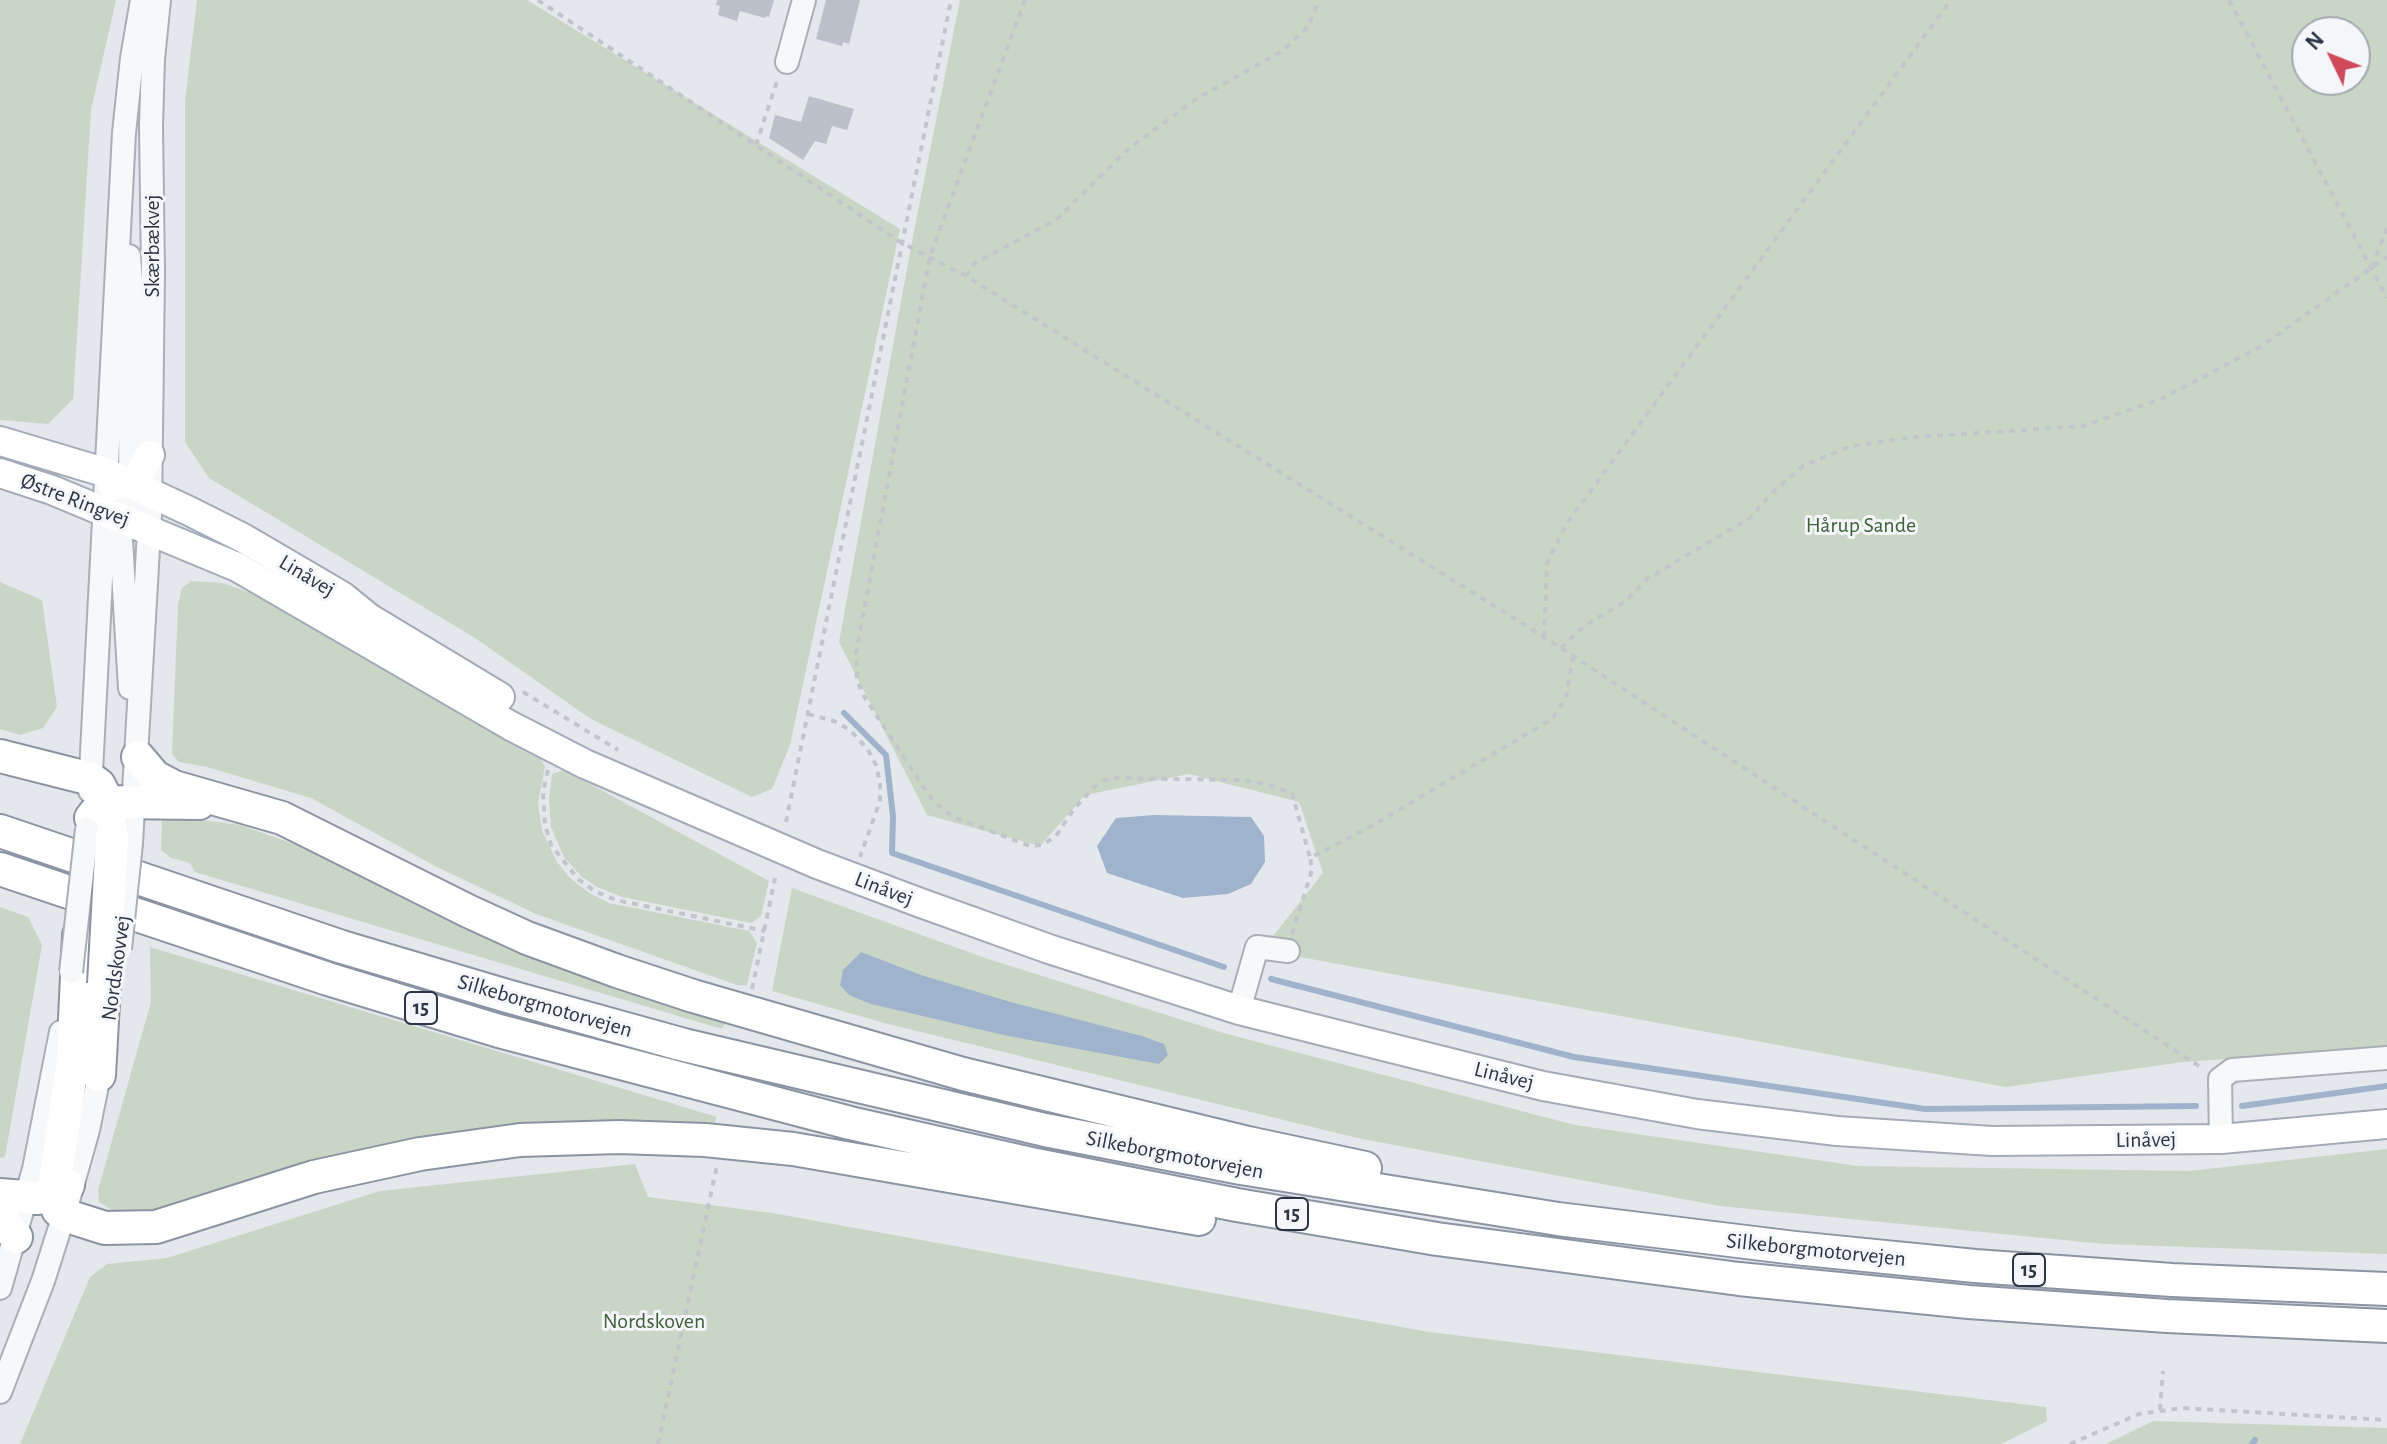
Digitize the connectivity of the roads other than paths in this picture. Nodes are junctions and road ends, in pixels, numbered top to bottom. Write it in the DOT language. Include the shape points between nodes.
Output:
graph roads {
  1 [pos="142,0"];
  2 [pos="159,0"];
  3 [pos="804,0"];
  4 [pos="787,62"];
  5 [pos="0,441"];
  6 [pos="150,455"];
  7 [pos="0,459"];
  8 [pos="0,473"];
  9 [pos="126,501"];
  10 [pos="0,756"];
  11 [pos="138,757"];
  12 [pos="662,795"];
  13 [pos="234,804"];
  14 [pos="107,817"];
  15 [pos="0,831"];
  16 [pos="0,869"];
  17 [pos="79,900"];
  18 [pos="1288,951"];
  19 [pos="92,979"];
  20 [pos="1239,1010"];
  21 [pos="2387,1058"];
  22 [pos="99,1075"];
  23 [pos="2387,1124"];
  24 [pos="2221,1139"];
  25 [pos="33,1205"];
  26 [pos="1673,1234"];
  27 [pos="1739,1279"];
  28 [pos="0,1288"];
  29 [pos="2387,1289"];
  30 [pos="2387,1326"];
  31 [pos="0,1392"];
  1 -- 9 [label="street, Skærbækvej" via="122,180 131,281"];
  2 -- 6 [label="street, Skærbækvej" via="151,126"];
  3 -- 4 [label="street"];
  5 -- 9 [label="main road, Østre Ringvej"];
  6 -- 9 [label="main road"];
  7 -- 9 [label="main road" via="88,484"];
  8 -- 9 [label="main road, Østre Ringvej"];
  9 -- 11 [label="street"];
  9 -- 11 [label="street" via="128,670"];
  9 -- 12 [label="main road, Linåvej" via="511,726"];
  9 -- 12 [label="main road, Linåvej" via="236,549 336,606 369,618"];
  9 -- 14 [label="street"];
  10 -- 14 [label="highway"];
  11 -- 13 [label="highway" via="164,782"];
  11 -- 14 [label="street"];
  12 -- 20 [label="main road, Linåvej" via="904,897"];
  13 -- 14 [label="highway"];
  13 -- 26 [label="highway" via="295,824 527,938 707,1001 1051,1096"];
  14 -- 17 [label="street, bridge"];
  14 -- 19 [label="highway, bridge"];
  15 -- 26 [label="highway, Silkeborgmotorvejen / 15" via="209,904 492,992 850,1086 1241,1168"];
  16 -- 27 [label="highway, Silkeborgmotorvejen / 15" via="485,1027 850,1123 1237,1205 1437,1239"];
  17 -- 19 [label="highway, bridge"];
  18 -- 20 [label="street" via="1257,947"];
  19 -- 22 [label="highway"];
  19 -- 25 [label="highway"];
  20 -- 24 [label="main road, Linåvej" via="1543,1086 1697,1114 1837,1131 1992,1141"];
  21 -- 24 [label="street" via="2232,1070 2220,1079"];
  22 -- 25 [label="street"];
  23 -- 24 [label="main road, Linåvej"];
  25 -- 27 [label="highway" via="105,1228 156,1227 314,1177 420,1154 520,1140 705,1140 793,1149 1436,1255"];
  25 -- 28 [label="street"];
  25 -- 31 [label="street" via="43,1281"];
  26 -- 29 [label="highway, Silkeborgmotorvejen / 15" via="1975,1266"];
  27 -- 30 [label="highway, Silkeborgmotorvejen / 15" via="1969,1302"];
}
